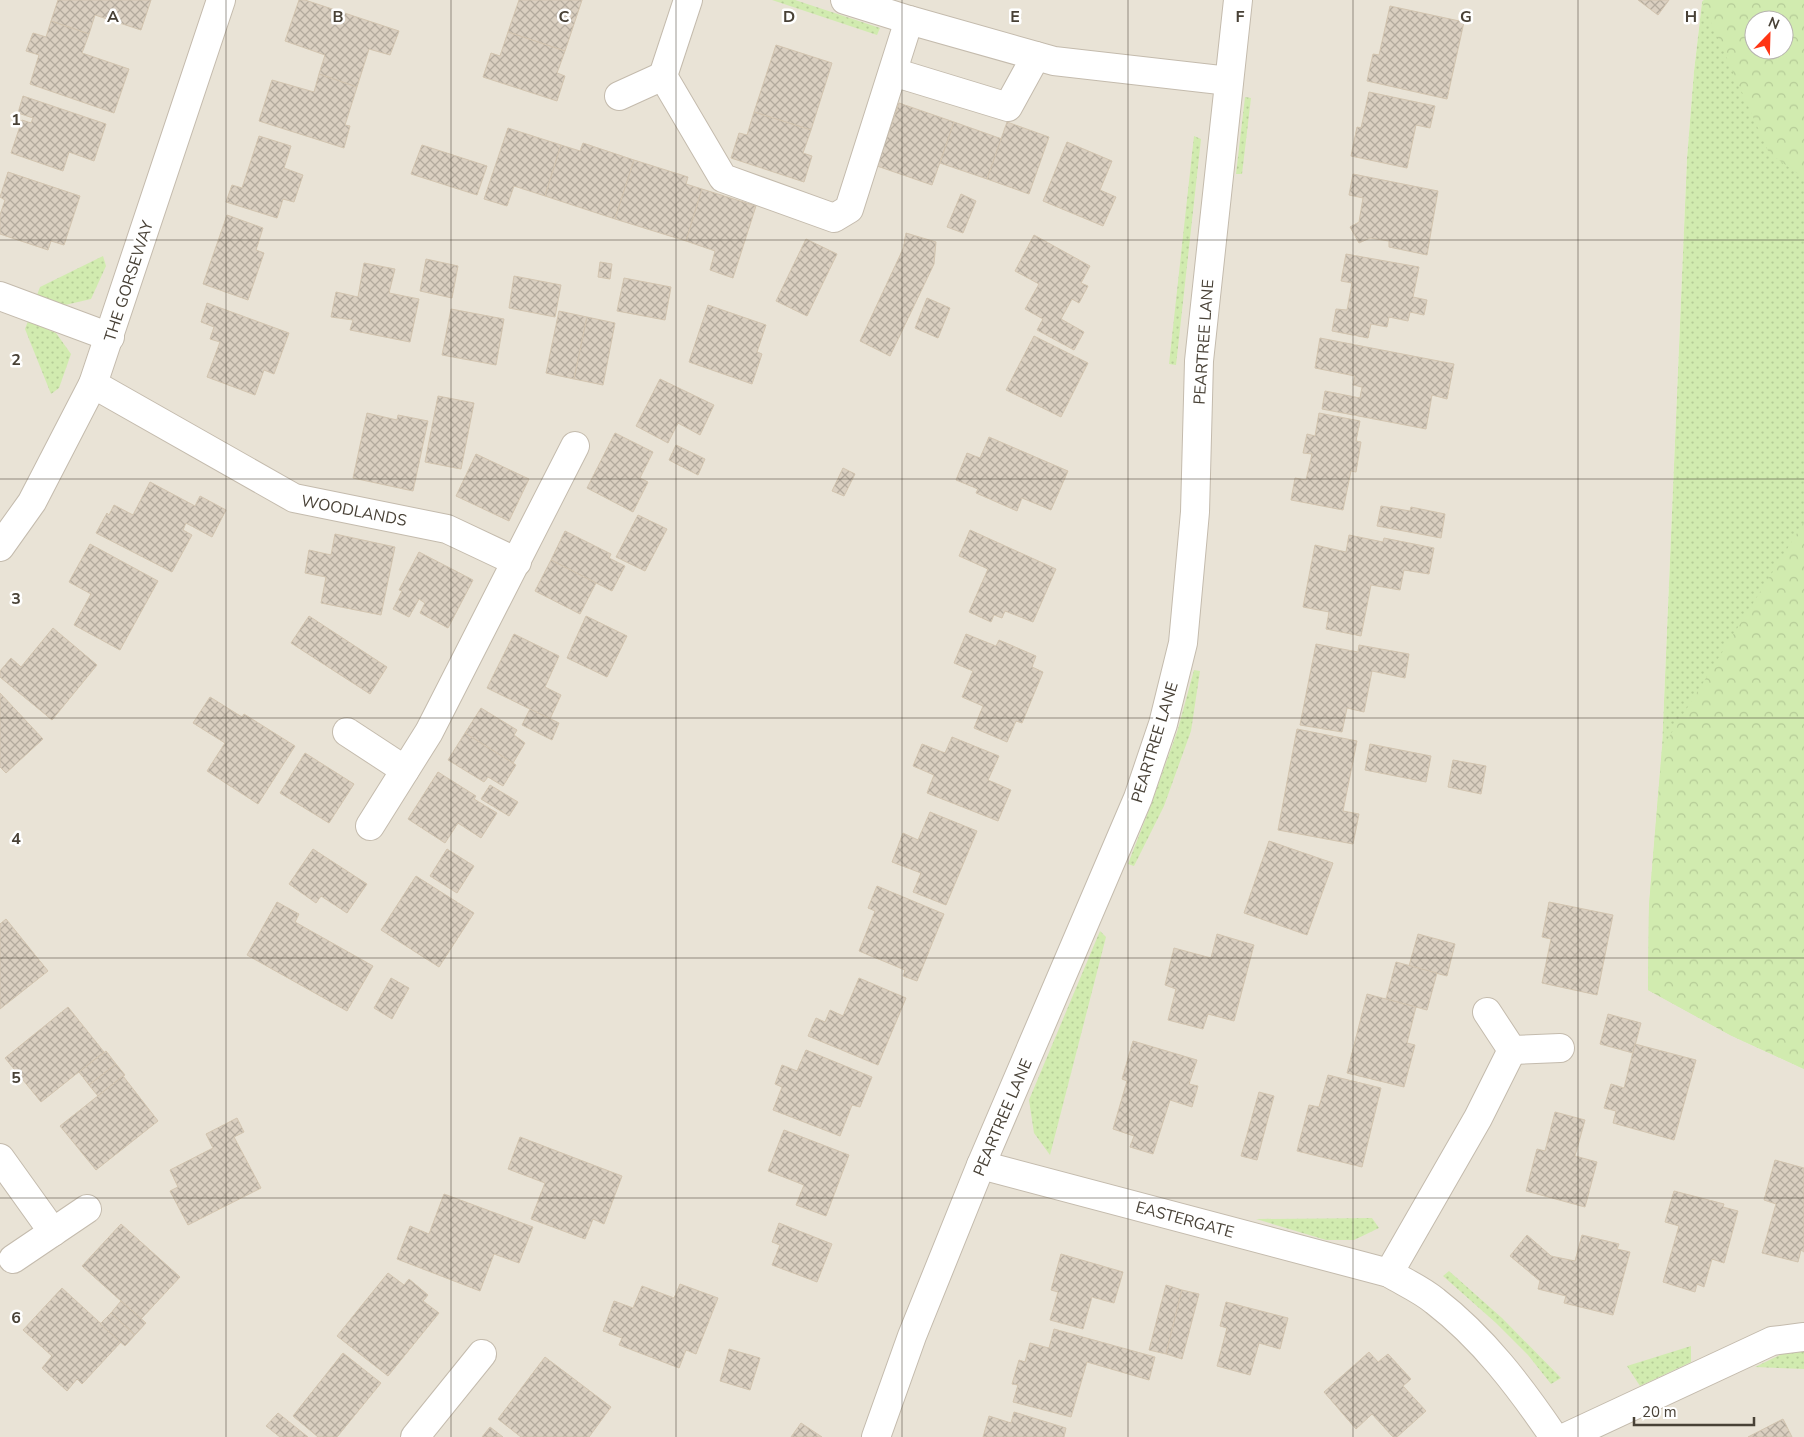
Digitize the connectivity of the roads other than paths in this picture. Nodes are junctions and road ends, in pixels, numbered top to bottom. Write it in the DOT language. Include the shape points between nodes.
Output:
graph roads {
  1 [pos="221,0"];
  2 [pos="688,0"];
  3 [pos="846,0"];
  4 [pos="1238,0"];
  5 [pos="909,20"];
  6 [pos="1036,56"];
  7 [pos="893,72"];
  8 [pos="663,76"];
  9 [pos="1229,81"];
  10 [pos="620,96"];
  11 [pos="0,296"];
  12 [pos="110,337"];
  13 [pos="93,384"];
  14 [pos="576,446"];
  15 [pos="0,547"];
  16 [pos="517,562"];
  17 [pos="347,732"];
  18 [pos="406,770"];
  19 [pos="370,826"];
  20 [pos="1487,1012"];
  21 [pos="1560,1048"];
  22 [pos="1512,1050"];
  23 [pos="0,1158"];
  24 [pos="981,1165"];
  25 [pos="87,1209"];
  26 [pos="54,1232"];
  27 [pos="12,1259"];
  28 [pos="1389,1273"];
  29 [pos="1804,1337"];
  30 [pos="482,1354"];
  31 [pos="415,1437"];
  32 [pos="876,1437"];
  33 [pos="1554,1437"];
  34 [pos="1566,1437"];
  1 -- 12 [label="street, THE GORSEWAY"];
  2 -- 8 [label="street"];
  3 -- 5 [label="street"];
  4 -- 9 [label="street, PEARTREE LANE"];
  5 -- 6 [label="street"];
  5 -- 7 [label="street"];
  6 -- 7 [label="street" via="1008,107"];
  6 -- 9 [label="street" via="1054,61"];
  7 -- 8 [label="street" via="849,209 834,218 723,178"];
  8 -- 10 [label="street"];
  9 -- 24 [label="street, PEARTREE LANE" via="1199,361 1195,512 1183,642 1163,724 1138,798"];
  11 -- 12 [label="street"];
  12 -- 13 [label="street, THE GORSEWAY"];
  13 -- 15 [label="street, THE GORSEWAY" via="32,502"];
  13 -- 16 [label="street, WOODLANDS" via="294,498 447,529"];
  14 -- 16 [label="street"];
  16 -- 18 [label="street" via="430,732"];
  17 -- 18 [label="street"];
  18 -- 19 [label="street"];
  20 -- 22 [label="street"];
  21 -- 22 [label="street"];
  22 -- 28 [label="street" via="1478,1118"];
  23 -- 26 [label="street"];
  24 -- 28 [label="street, EASTERGATE"];
  24 -- 32 [label="street, PEARTREE LANE"];
  25 -- 26 [label="street"];
  26 -- 27 [label="street"];
  28 -- 33 [label="street, EASTERGATE" via="1434,1300 1480,1341"];
  29 -- 34 [label="street" via="1772,1341"];
  30 -- 31 [label="street"];
}
